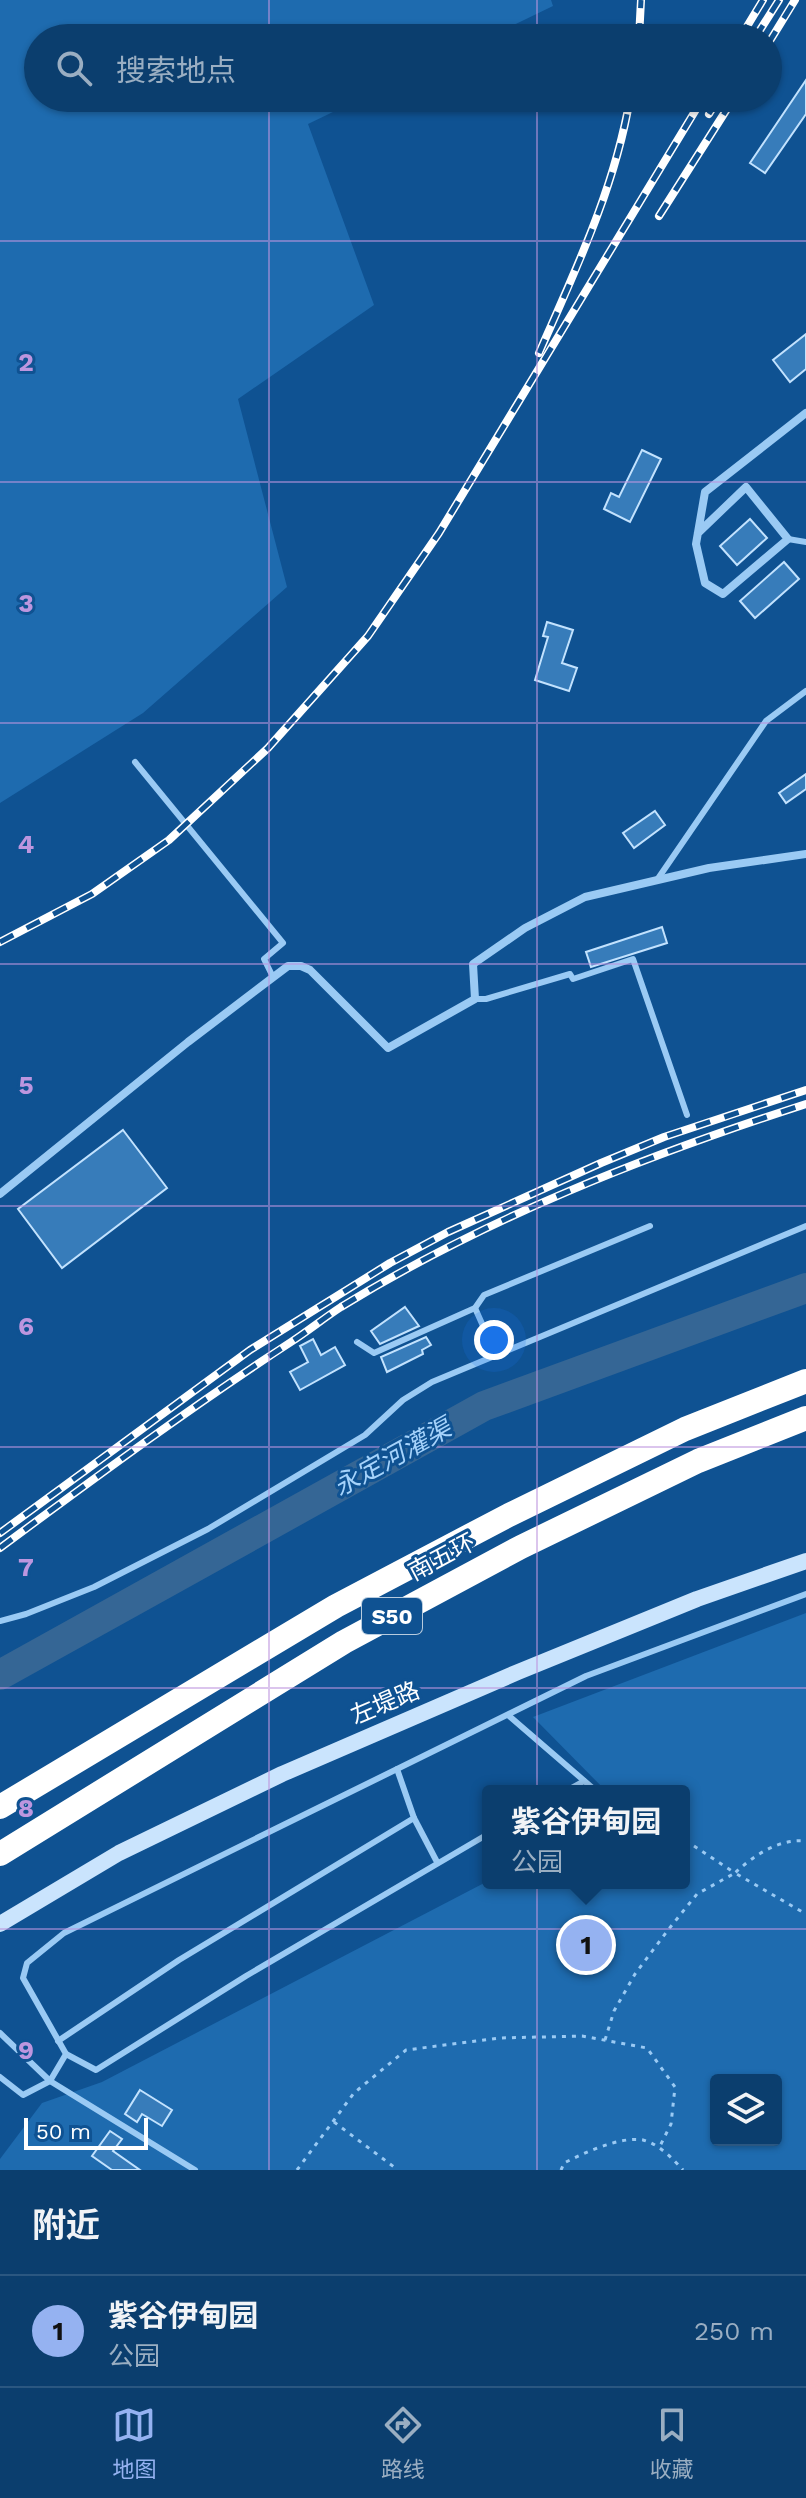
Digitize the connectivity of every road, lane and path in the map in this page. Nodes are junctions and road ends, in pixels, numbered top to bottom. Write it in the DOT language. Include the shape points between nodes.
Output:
graph roads {
  1 [pos="806,413"];
  2 [pos="698,533"];
  3 [pos="788,539"];
  4 [pos="806,542"];
  5 [pos="806,691"];
  6 [pos="135,762"];
  7 [pos="806,854"];
  8 [pos="657,880"];
  9 [pos="273,977"];
  10 [pos="475,999"];
  11 [pos="687,1115"];
  12 [pos="0,1194"];
  13 [pos="650,1226"];
  14 [pos="806,1226"];
  15 [pos="475,1308"];
  16 [pos="357,1342"];
  17 [pos="496,1355"];
  18 [pos="806,1381"];
  19 [pos="806,1418"];
  20 [pos="806,1561"];
  21 [pos="806,1594"];
  22 [pos="0,1621"];
  23 [pos="508,1715"];
  24 [pos="397,1769"];
  25 [pos="584,1781"];
  26 [pos="577,1785"];
  27 [pos="589,1785"];
  28 [pos="0,1807"];
  29 [pos="414,1818"];
  30 [pos="482,1837"];
  31 [pos="806,1841"];
  32 [pos="694,1846"];
  33 [pos="0,1854"];
  34 [pos="437,1862"];
  35 [pos="735,1873"];
  36 [pos="806,1914"];
  37 [pos="0,1924"];
  38 [pos="0,2033"];
  39 [pos="605,2040"];
  40 [pos="58,2041"];
  41 [pos="66,2054"];
  42 [pos="0,2077"];
  43 [pos="50,2081"];
  44 [pos="334,2122"];
  45 [pos="659,2148"];
  46 [pos="195,2170"];
  47 [pos="297,2170"];
  48 [pos="398,2170"];
  49 [pos="561,2170"];
  50 [pos="683,2170"];
  1 -- 2 [label="street" via="705,492"];
  2 -- 3 [label="street" via="746,487"];
  2 -- 3 [label="street" via="705,583 723,594"];
  3 -- 4 [label="lane"];
  5 -- 8 [label="lane" via="766,721"];
  6 -- 9 [label="lane" via="283,943 264,959"];
  7 -- 8 [label="street"];
  8 -- 10 [label="street" via="585,897 525,928 473,964"];
  9 -- 10 [label="street" via="288,966 310,970 388,1048"];
  9 -- 12 [label="street"];
  10 -- 11 [label="lane" via="570,974 573,979 633,959"];
  13 -- 15 [label="lane" via="484,1295"];
  14 -- 17 [label="lane"];
  15 -- 16 [label="lane" via="374,1353"];
  15 -- 17 [label="lane"];
  17 -- 22 [label="lane" via="432,1382 365,1435 208,1529 94,1587"];
  18 -- 28 [label="highway, 南五环 / S50" via="685,1429 349,1599"];
  19 -- 33 [label="highway, 南五环 / S50" via="684,1468 521,1547 344,1642"];
  20 -- 37 [label="main road, 左堤路" via="669,1610 282,1774 119,1853"];
  21 -- 23 [label="lane" via="586,1676"];
  23 -- 24 [label="lane"];
  23 -- 25 [label="lane"];
  24 -- 29 [label="lane"];
  24 -- 40 [label="lane" via="64,1933 27,1963 23,1978"];
  25 -- 26 [label="lane"];
  25 -- 27 [label="lane"];
  29 -- 34 [label="lane"];
  29 -- 40 [label="lane" via="179,1960"];
  30 -- 34 [label="lane"];
  31 -- 35 [label="path" via="793,1840 753,1856"];
  32 -- 35 [label="path"];
  34 -- 41 [label="lane" via="96,2070"];
  35 -- 36 [label="path"];
  35 -- 39 [label="path" via="697,1894 668,1930 635,1974"];
  38 -- 43 [label="lane"];
  39 -- 44 [label="path" via="500,2038 406,2050 354,2093"];
  39 -- 45 [label="path" via="647,2048 675,2087 671,2124"];
  40 -- 41 [label="lane"];
  41 -- 43 [label="lane"];
  42 -- 43 [label="lane" via="23,2095"];
  43 -- 46 [label="lane"];
  44 -- 47 [label="path"];
  44 -- 48 [label="path"];
  45 -- 49 [label="path" via="642,2140 600,2146 564,2163"];
  45 -- 50 [label="path"];
}
